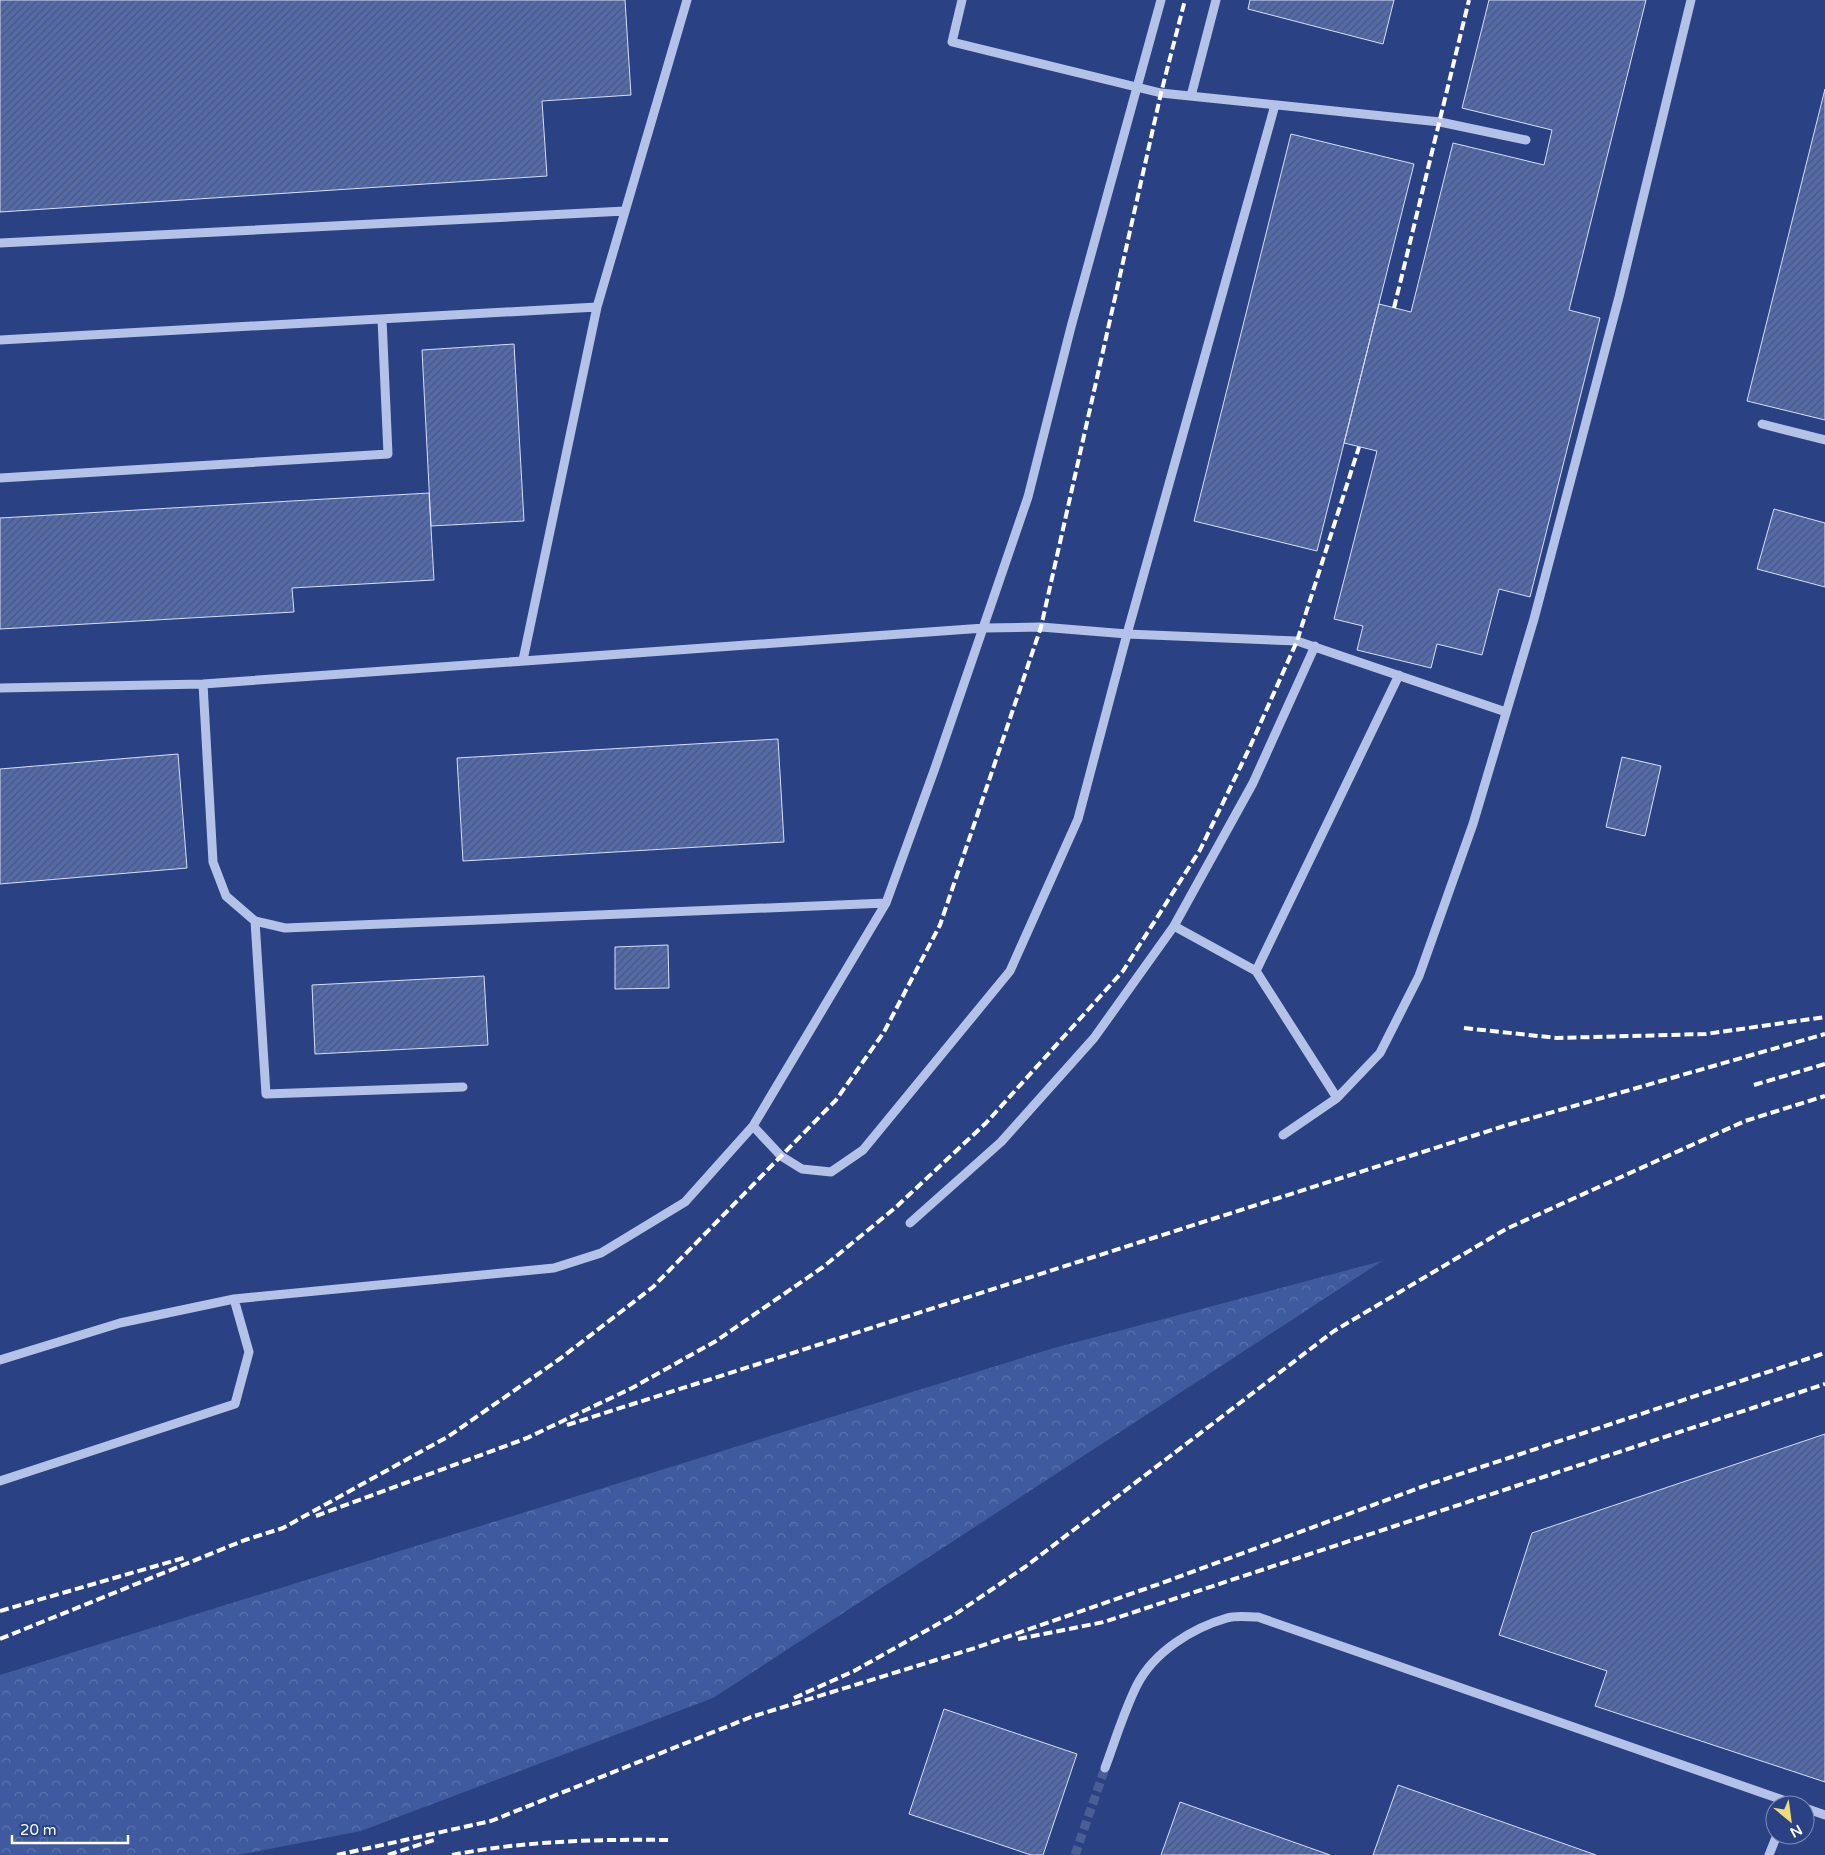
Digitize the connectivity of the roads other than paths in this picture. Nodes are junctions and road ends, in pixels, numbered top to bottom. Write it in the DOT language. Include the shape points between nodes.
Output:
graph roads {
  1 [pos="687,0"];
  2 [pos="962,0"];
  3 [pos="1161,0"];
  4 [pos="1216,0"];
  5 [pos="1691,0"];
  6 [pos="1137,87"];
  7 [pos="1191,96"];
  8 [pos="1275,104"];
  9 [pos="1526,140"];
  10 [pos="625,211"];
  11 [pos="0,243"];
  12 [pos="597,307"];
  13 [pos="382,319"];
  14 [pos="0,340"];
  15 [pos="1762,424"];
  16 [pos="1825,440"];
  17 [pos="0,478"];
  18 [pos="984,628"];
  19 [pos="1127,634"];
  20 [pos="1315,646"];
  21 [pos="523,660"];
  22 [pos="1399,675"];
  23 [pos="203,684"];
  24 [pos="0,688"];
  25 [pos="1506,712"];
  26 [pos="886,903"];
  27 [pos="255,921"];
  28 [pos="1174,926"];
  29 [pos="1256,971"];
  30 [pos="463,1087"];
  31 [pos="1337,1098"];
  32 [pos="754,1126"];
  33 [pos="1283,1135"];
  34 [pos="910,1223"];
  35 [pos="234,1299"];
  36 [pos="0,1360"];
  37 [pos="0,1481"];
  38 [pos="1105,1768"];
  39 [pos="1766,1795"];
  1 -- 10 [label="lane"];
  2 -- 6 [label="lane" via="952,42"];
  3 -- 6 [label="lane"];
  4 -- 7 [label="lane"];
  5 -- 25 [label="lane" via="1619,298 1534,619"];
  6 -- 7 [label="lane"];
  6 -- 18 [label="lane" via="1028,497"];
  7 -- 8 [label="lane"];
  8 -- 9 [label="lane" via="1440,122"];
  8 -- 19 [label="lane"];
  10 -- 11 [label="lane"];
  10 -- 12 [label="lane"];
  12 -- 13 [label="lane"];
  12 -- 21 [label="lane"];
  13 -- 14 [label="lane"];
  13 -- 17 [label="lane" via="388,454"];
  15 -- 16 [label="lane"];
  18 -- 19 [label="lane" via="1041,627"];
  18 -- 21 [label="lane"];
  18 -- 26 [label="lane"];
  19 -- 20 [label="lane" via="1297,640"];
  19 -- 32 [label="lane" via="1078,819 1010,971 863,1150 831,1172 802,1168 781,1156"];
  20 -- 22 [label="lane"];
  20 -- 28 [label="lane" via="1253,783"];
  21 -- 23 [label="lane"];
  22 -- 25 [label="lane"];
  22 -- 29 [label="lane"];
  23 -- 24 [label="lane"];
  23 -- 27 [label="lane" via="213,862 226,896"];
  25 -- 31 [label="lane" via="1473,824 1419,976 1380,1053"];
  26 -- 27 [label="lane" via="285,928"];
  26 -- 32 [label="lane"];
  27 -- 30 [label="lane" via="266,1094"];
  28 -- 29 [label="lane"];
  28 -- 34 [label="lane" via="1094,1038 1002,1142"];
  29 -- 31 [label="lane"];
  31 -- 33 [label="lane"];
  32 -- 35 [label="lane" via="685,1202 601,1253 554,1268"];
  35 -- 36 [label="lane" via="120,1323"];
  35 -- 37 [label="lane" via="249,1352 235,1404"];
  38 -- 39 [label="lane" via="1137,1685 1153,1662 1179,1640 1202,1627 1229,1617 1258,1617"];
}
